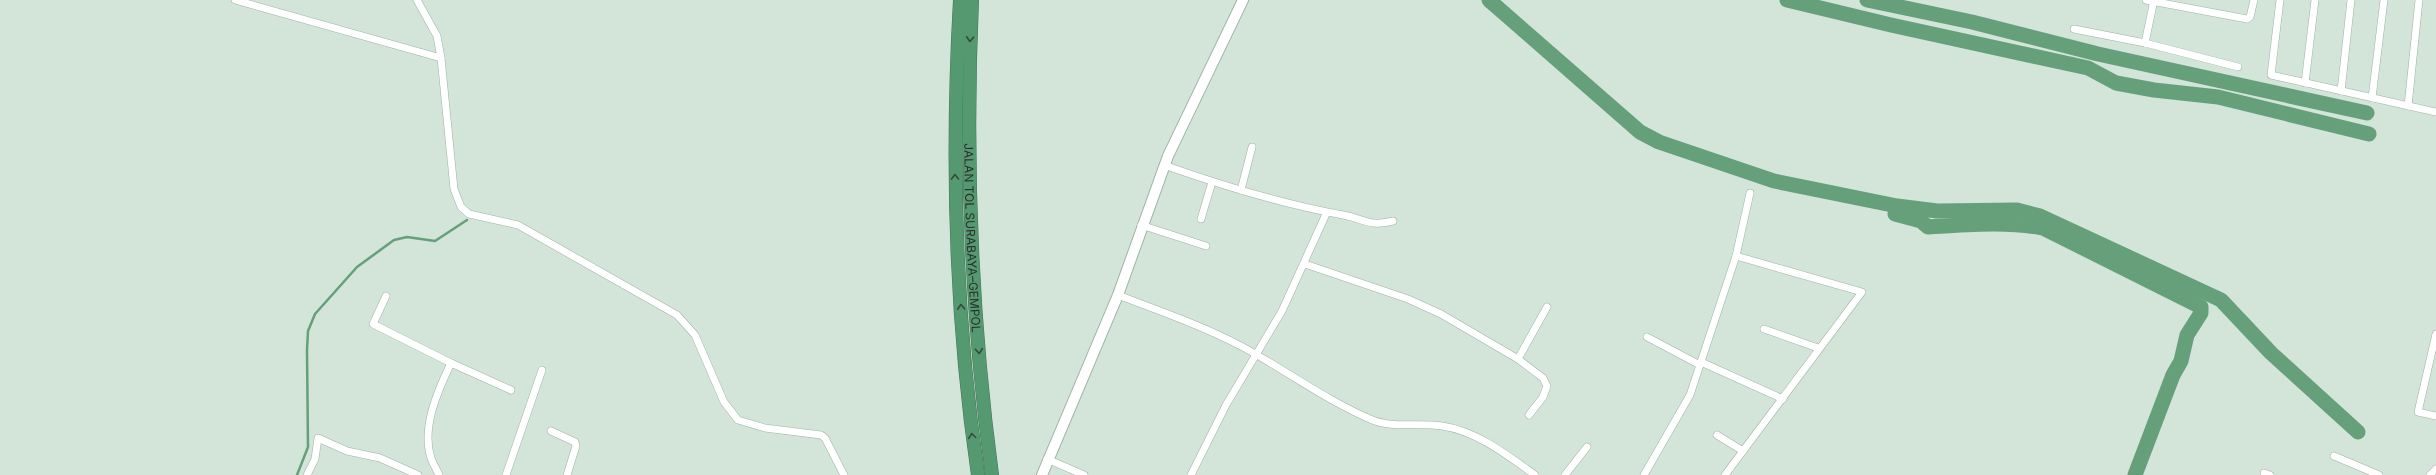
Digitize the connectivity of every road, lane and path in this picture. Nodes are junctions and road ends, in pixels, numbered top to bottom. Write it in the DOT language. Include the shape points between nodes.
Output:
graph roads {
  1 [pos="235,0"];
  2 [pos="417,0"];
  3 [pos="960,0"];
  4 [pos="972,0"];
  5 [pos="1243,0"];
  6 [pos="2151,0"];
  7 [pos="2254,0"];
  8 [pos="2280,0"];
  9 [pos="2315,0"];
  10 [pos="2351,0"];
  11 [pos="2384,0"];
  12 [pos="2419,0"];
  13 [pos="2074,29"];
  14 [pos="2145,43"];
  15 [pos="438,57"];
  16 [pos="2238,67"];
  17 [pos="2305,83"];
  18 [pos="2340,91"];
  19 [pos="2372,98"];
  20 [pos="2408,106"];
  21 [pos="2436,112"];
  22 [pos="1252,147"];
  23 [pos="1164,165"];
  24 [pos="1212,182"];
  25 [pos="1241,190"];
  26 [pos="1750,193"];
  27 [pos="1326,214"];
  28 [pos="1201,219"];
  29 [pos="1393,220"];
  30 [pos="1141,225"];
  31 [pos="1206,246"];
  32 [pos="1736,256"];
  33 [pos="1305,264"];
  34 [pos="1118,295"];
  35 [pos="386,296"];
  36 [pos="1547,307"];
  37 [pos="1764,329"];
  38 [pos="2436,334"];
  39 [pos="1647,337"];
  40 [pos="1818,348"];
  41 [pos="2434,354"];
  42 [pos="1257,355"];
  43 [pos="1518,359"];
  44 [pos="453,364"];
  45 [pos="1701,364"];
  46 [pos="542,370"];
  47 [pos="511,390"];
  48 [pos="1783,399"];
  49 [pos="1529,415"];
  50 [pos="2436,416"];
  51 [pos="551,431"];
  52 [pos="1717,435"];
  53 [pos="1587,447"];
  54 [pos="1743,451"];
  55 [pos="2334,456"];
  56 [pos="1048,459"];
  57 [pos="2436,469"];
  58 [pos="307,475"];
  59 [pos="418,475"];
  60 [pos="439,475"];
  61 [pos="506,475"];
  62 [pos="567,475"];
  63 [pos="844,475"];
  64 [pos="978,475"];
  65 [pos="992,475"];
  66 [pos="1042,475"];
  67 [pos="1084,475"];
  68 [pos="1191,475"];
  69 [pos="1533,475"];
  70 [pos="1565,475"];
  71 [pos="1644,475"];
  72 [pos="1725,475"];
  73 [pos="2379,475"];
  74 [pos="2430,475"];
  1 -- 15 [label="street"];
  2 -- 15 [label="street" via="437,36"];
  64 -- 3 [label="highway, JALAN TOL SURABAYA–GEMPOL, one-way" via="971,429 961,316 955,179"];
  4 -- 65 [label="highway, JALAN TOL SURABAYA–GEMPOL, one-way" via="968,133 969,225"];
  5 -- 23 [label="street"];
  6 -- 7 [label="street" via="2247,19 2250,17"];
  6 -- 14 [label="street"];
  8 -- 17 [label="street" via="2271,75"];
  9 -- 17 [label="street"];
  10 -- 18 [label="street"];
  11 -- 19 [label="street"];
  12 -- 20 [label="street"];
  13 -- 14 [label="street"];
  14 -- 16 [label="street"];
  15 -- 63 [label="street" via="454,189 461,208 469,214 518,225 677,315 695,336 724,402 738,420 765,428 821,435"];
  17 -- 18 [label="street"];
  18 -- 19 [label="street"];
  19 -- 20 [label="street"];
  20 -- 21 [label="street"];
  22 -- 25 [label="street"];
  23 -- 24 [label="street"];
  23 -- 30 [label="street"];
  24 -- 25 [label="street"];
  24 -- 28 [label="street"];
  25 -- 27 [label="street"];
  26 -- 32 [label="street"];
  27 -- 29 [label="street" via="1350,217 1374,225"];
  27 -- 33 [label="street"];
  30 -- 31 [label="street"];
  30 -- 34 [label="street"];
  32 -- 40 [label="street" via="1862,292"];
  32 -- 45 [label="street"];
  33 -- 42 [label="street"];
  33 -- 43 [label="street" via="1441,314"];
  34 -- 42 [label="street" via="1206,329"];
  34 -- 56 [label="street"];
  35 -- 44 [label="street" via="373,324"];
  36 -- 43 [label="street"];
  37 -- 40 [label="street"];
  38 -- 41 [label="street"];
  39 -- 45 [label="street"];
  40 -- 48 [label="street"];
  41 -- 50 [label="street" via="2418,412"];
  42 -- 68 [label="street" via="1226,405"];
  42 -- 69 [label="street" via="1328,398 1372,420 1393,424 1431,424 1456,429 1492,446"];
  43 -- 49 [label="street" via="1543,378 1547,386 1543,397"];
  44 -- 47 [label="street"];
  44 -- 60 [label="street" via="441,383 429,431 431,459"];
  45 -- 48 [label="street"];
  45 -- 71 [label="street" via="1681,412"];
  46 -- 61 [label="street"];
  48 -- 54 [label="street"];
  51 -- 62 [label="street" via="575,442"];
  52 -- 54 [label="street"];
  53 -- 70 [label="street"];
  54 -- 72 [label="street"];
  55 -- 73 [label="street"];
  56 -- 66 [label="street"];
  56 -- 67 [label="street"];
  57 -- 74 [label="street"];
  58 -- 59 [label="street" via="315,459 318,438 347,451 380,458"];
}
